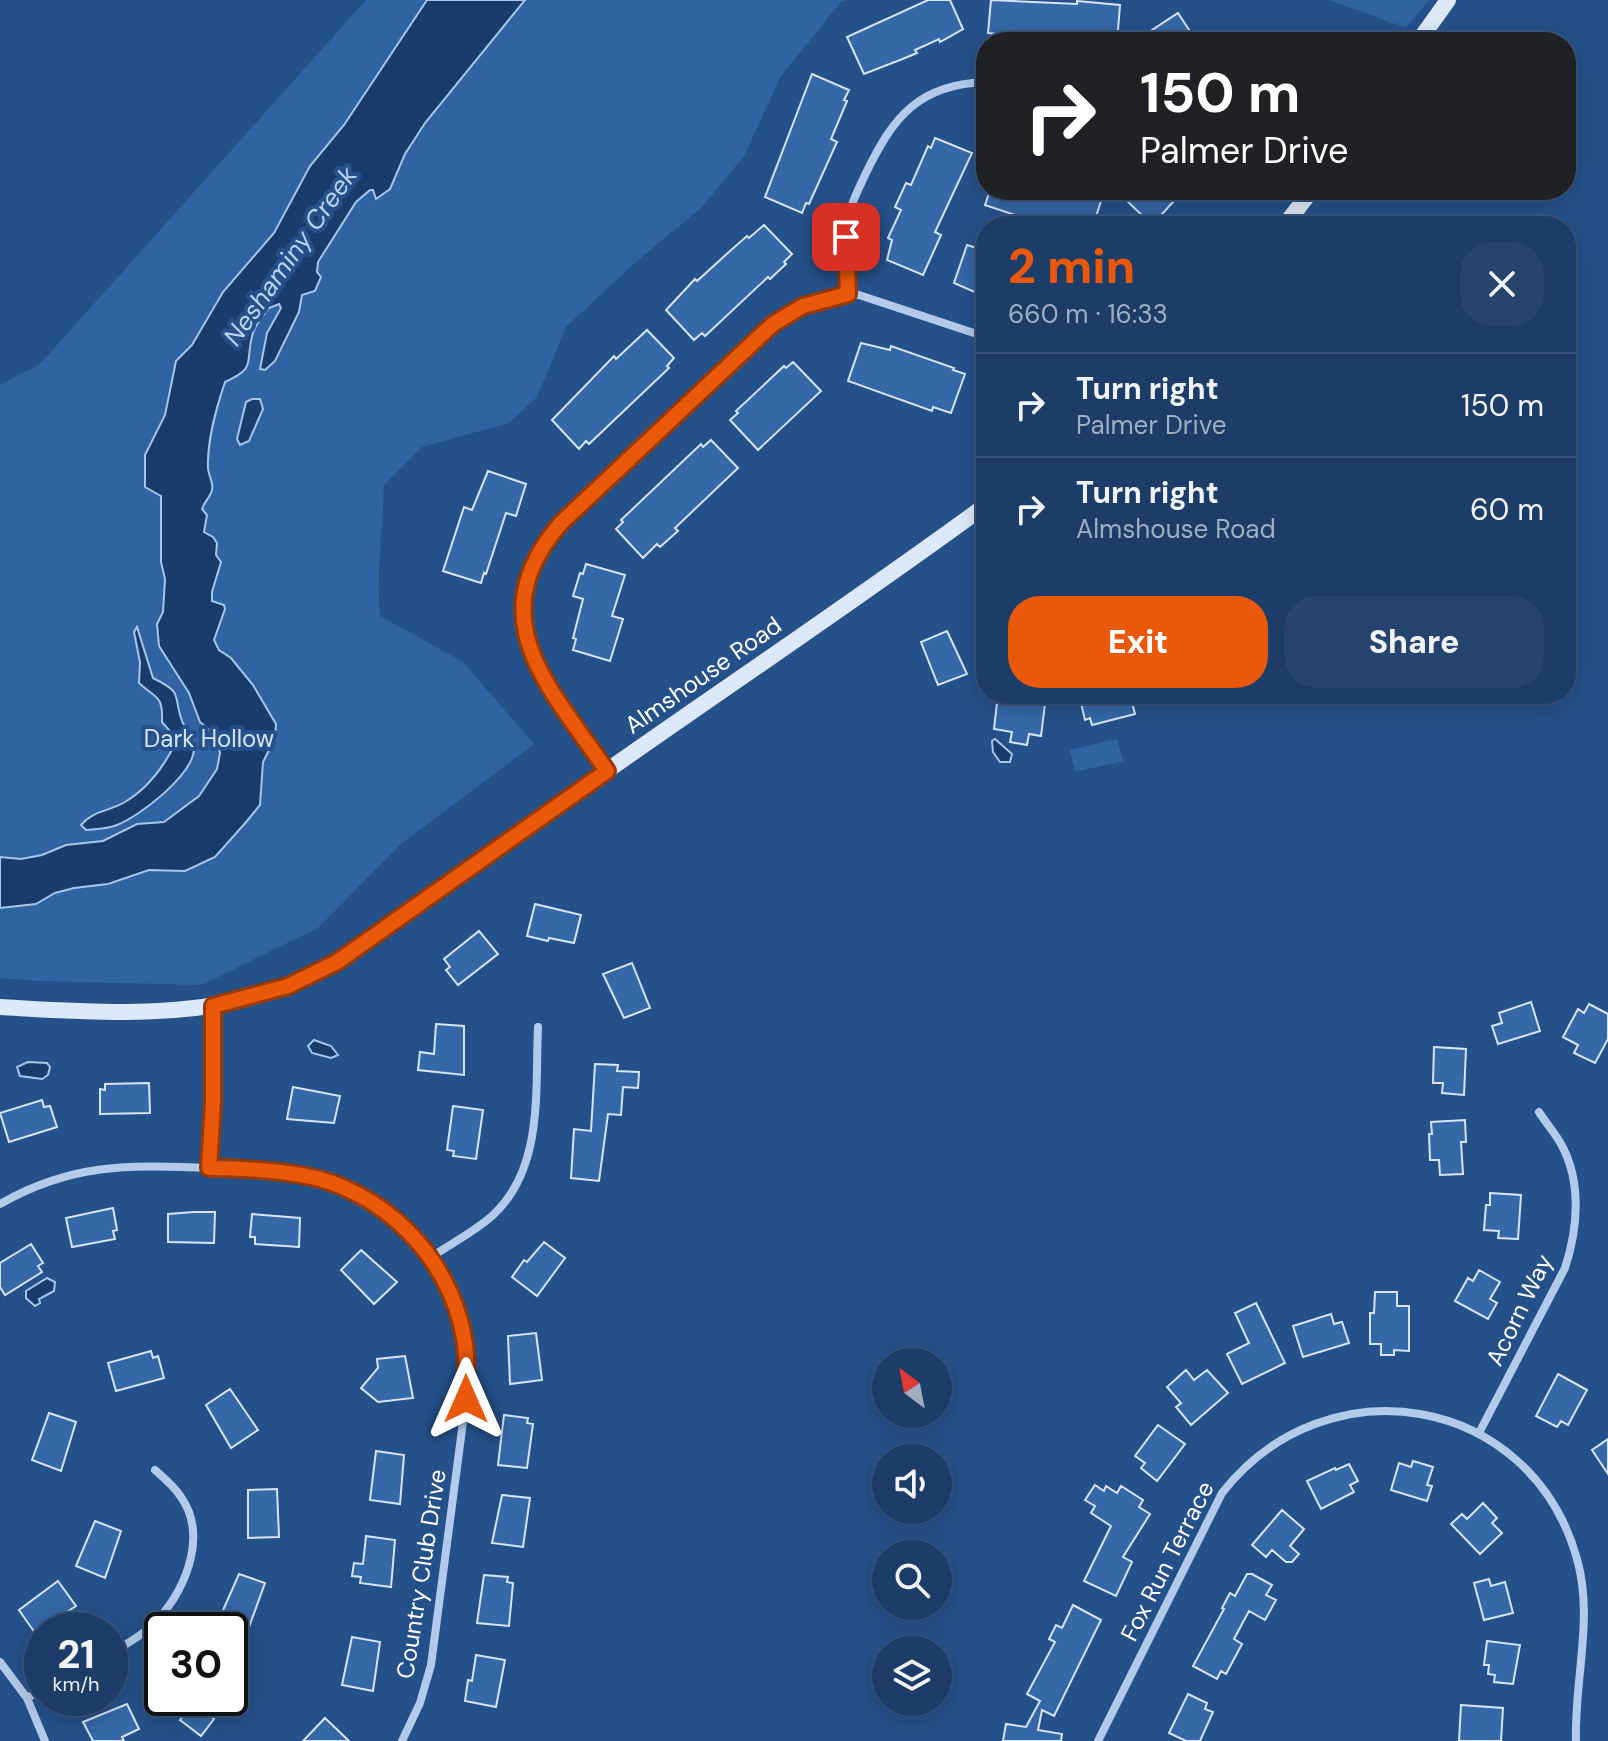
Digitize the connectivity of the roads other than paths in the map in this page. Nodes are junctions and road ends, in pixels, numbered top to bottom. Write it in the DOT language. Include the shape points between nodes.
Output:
graph roads {
  1 [pos="1448,0"];
  2 [pos="1425,32"];
  3 [pos="976,83"];
  4 [pos="1304,200"];
  5 [pos="1292,216"];
  6 [pos="848,294"];
  7 [pos="976,333"];
  8 [pos="976,512"];
  9 [pos="607,771"];
  10 [pos="213,1006"];
  11 [pos="0,1007"];
  12 [pos="538,1027"];
  13 [pos="1539,1112"];
  14 [pos="209,1168"];
  15 [pos="0,1204"];
  16 [pos="430,1258"];
  17 [pos="1479,1433"];
  18 [pos="155,1470"];
  19 [pos="128,1644"];
  20 [pos="0,1662"];
  21 [pos="24,1694"];
  22 [pos="35,1716"];
  23 [pos="45,1741"];
  24 [pos="402,1741"];
  25 [pos="1098,1741"];
  26 [pos="1576,1741"];
  1 -- 2 [label="main road"];
  3 -- 6 [label="street" via="931,93 899,117 885,136 849,213"];
  4 -- 5 [label="main road"];
  6 -- 7 [label="street" via="878,299"];
  6 -- 9 [label="street" via="803,306 773,324 561,523 540,549 523,597 529,648"];
  8 -- 9 [label="main road, Almshouse Road"];
  9 -- 10 [label="main road, Almshouse Road" via="337,962 288,986"];
  10 -- 11 [label="main road, Almshouse Road" via="165,1012"];
  10 -- 14 [label="street"];
  12 -- 16 [label="street" via="532,1138 517,1185 491,1216"];
  13 -- 17 [label="street, Acorn Way" via="1569,1164 1576,1206 1573,1237 1565,1268"];
  14 -- 15 [label="street, Country Club Drive" via="97,1168 39,1184"];
  14 -- 16 [label="street, Country Club Drive" via="302,1175 355,1192 400,1224"];
  16 -- 24 [label="street, Country Club Drive" via="458,1312 466,1399 431,1665"];
  17 -- 25 [label="street, Fox Run Terrace" via="1407,1411 1351,1413 1297,1430 1251,1461 1222,1493"];
  17 -- 26 [label="street, Fox Run Terrace" via="1509,1453 1539,1484 1555,1507 1577,1560 1584,1602"];
  18 -- 19 [label="street" via="188,1509 192,1548 187,1573 166,1610"];
  20 -- 21 [label="street"];
  22 -- 23 [label="street"];
}
